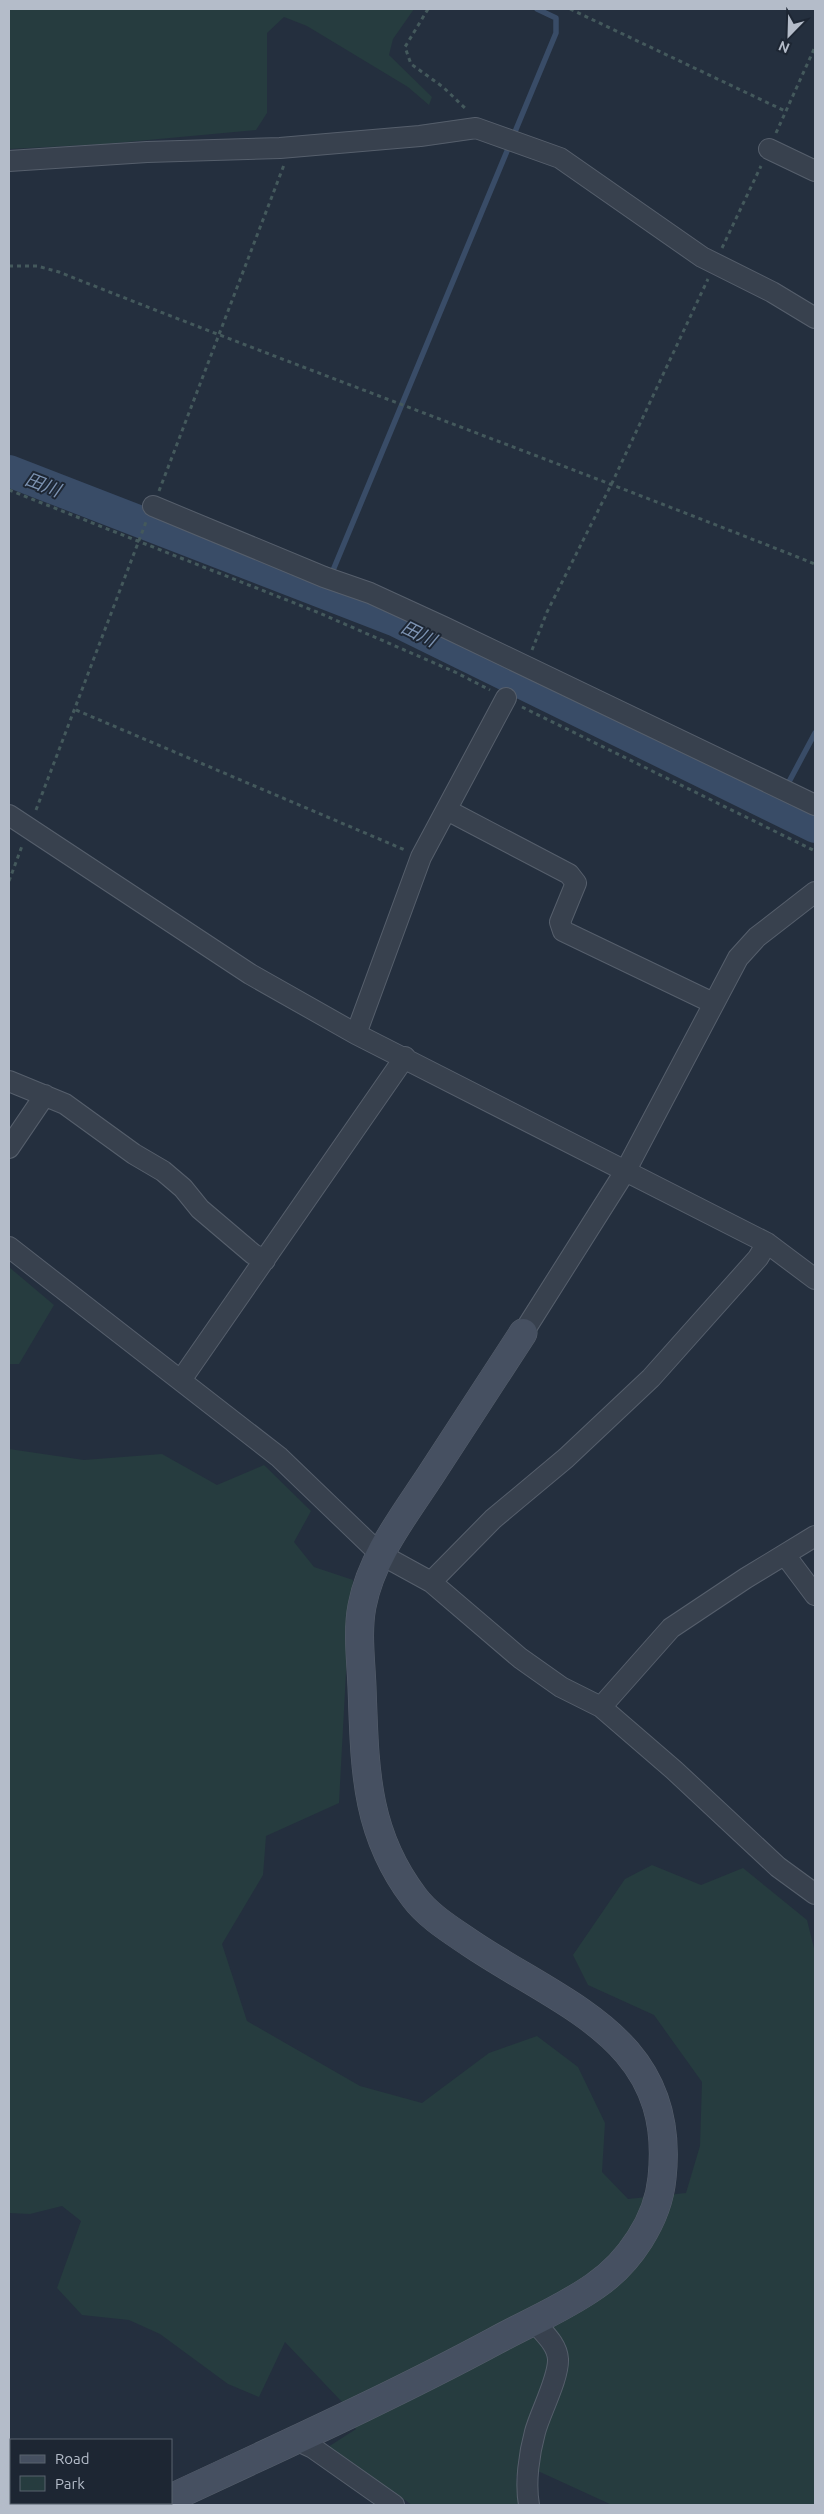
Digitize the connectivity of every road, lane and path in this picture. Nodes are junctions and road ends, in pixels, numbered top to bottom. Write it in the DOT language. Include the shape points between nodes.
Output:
graph roads {
  1 [pos="428,9"];
  2 [pos="570,9"];
  3 [pos="815,47"];
  4 [pos="785,111"];
  5 [pos="476,128"];
  6 [pos="280,148"];
  7 [pos="769,149"];
  8 [pos="9,161"];
  9 [pos="815,171"];
  10 [pos="715,263"];
  11 [pos="9,266"];
  12 [pos="815,318"];
  13 [pos="220,336"];
  14 [pos="612,483"];
  15 [pos="9,490"];
  16 [pos="152,510"];
  17 [pos="138,543"];
  18 [pos="815,564"];
  19 [pos="526,665"];
  20 [pos="506,698"];
  21 [pos="76,710"];
  22 [pos="815,806"];
  23 [pos="447,810"];
  24 [pos="9,814"];
  25 [pos="30,828"];
  26 [pos="815,851"];
  27 [pos="422,857"];
  28 [pos="9,881"];
  29 [pos="815,892"];
  30 [pos="713,1003"];
  31 [pos="356,1034"];
  32 [pos="405,1057"];
  33 [pos="9,1081"];
  34 [pos="45,1095"];
  35 [pos="9,1148"];
  36 [pos="626,1170"];
  37 [pos="767,1243"];
  38 [pos="9,1247"];
  39 [pos="265,1260"];
  40 [pos="815,1279"];
  41 [pos="523,1333"];
  42 [pos="181,1380"];
  43 [pos="815,1536"];
  44 [pos="380,1554"];
  45 [pos="786,1555"];
  46 [pos="430,1582"];
  47 [pos="815,1595"];
  48 [pos="601,1707"];
  49 [pos="815,1894"];
  50 [pos="533,2320"];
  51 [pos="296,2440"];
  52 [pos="172,2498"];
  53 [pos="394,2505"];
  54 [pos="529,2505"];
  1 -- 5 [label="path" via="405,47 411,64 443,87 469,112"];
  2 -- 4 [label="path"];
  3 -- 4 [label="path"];
  4 -- 7 [label="path"];
  5 -- 6 [label="street"];
  5 -- 10 [label="street" via="560,158 578,168 683,245"];
  6 -- 8 [label="street"];
  6 -- 13 [label="path" via="284,166"];
  7 -- 9 [label="street"];
  7 -- 10 [label="path"];
  10 -- 12 [label="street"];
  10 -- 14 [label="path"];
  11 -- 13 [label="path" via="37,266 59,272"];
  13 -- 14 [label="path"];
  13 -- 16 [label="path"];
  14 -- 18 [label="path"];
  14 -- 19 [label="path" via="548,612"];
  15 -- 17 [label="path"];
  16 -- 17 [label="path"];
  16 -- 19 [label="street" via="370,593"];
  17 -- 20 [label="path" via="317,612 455,672"];
  17 -- 21 [label="path"];
  19 -- 22 [label="street"];
  20 -- 23 [label="street"];
  20 -- 26 [label="path"];
  21 -- 25 [label="path"];
  21 -- 27 [label="path"];
  23 -- 27 [label="street"];
  23 -- 30 [label="street" via="569,874 576,883 560,922 563,931"];
  24 -- 25 [label="street"];
  25 -- 28 [label="path"];
  25 -- 31 [label="street" via="250,974"];
  27 -- 31 [label="street"];
  29 -- 30 [label="street" via="757,937 738,958"];
  30 -- 36 [label="street"];
  31 -- 32 [label="street"];
  32 -- 36 [label="street"];
  32 -- 39 [label="street"];
  33 -- 34 [label="street"];
  34 -- 35 [label="street"];
  34 -- 39 [label="street" via="65,1104 163,1171 200,1209 253,1254"];
  36 -- 37 [label="street"];
  36 -- 41 [label="street"];
  37 -- 40 [label="street"];
  37 -- 46 [label="street" via="758,1258 651,1378 566,1458 493,1519"];
  38 -- 42 [label="street"];
  39 -- 42 [label="street"];
  41 -- 44 [label="street"];
  42 -- 44 [label="street" via="279,1457"];
  43 -- 45 [label="street"];
  44 -- 46 [label="street"];
  44 -- 50 [label="street" via="361,1608 365,1774 375,1821 392,1864 416,1900 445,1926 580,2011 616,2038 639,2069 662,2126 664,2163 661,2187 646,2229 625,2261 596,2286"];
  45 -- 47 [label="street"];
  45 -- 48 [label="street" via="671,1628"];
  46 -- 48 [label="street" via="520,1658 561,1687"];
  48 -- 49 [label="street" via="778,1866"];
  50 -- 51 [label="street"];
  50 -- 54 [label="street" via="554,2345 558,2359 552,2386 534,2434"];
  51 -- 52 [label="street"];
  51 -- 53 [label="street" via="313,2448"];
}
